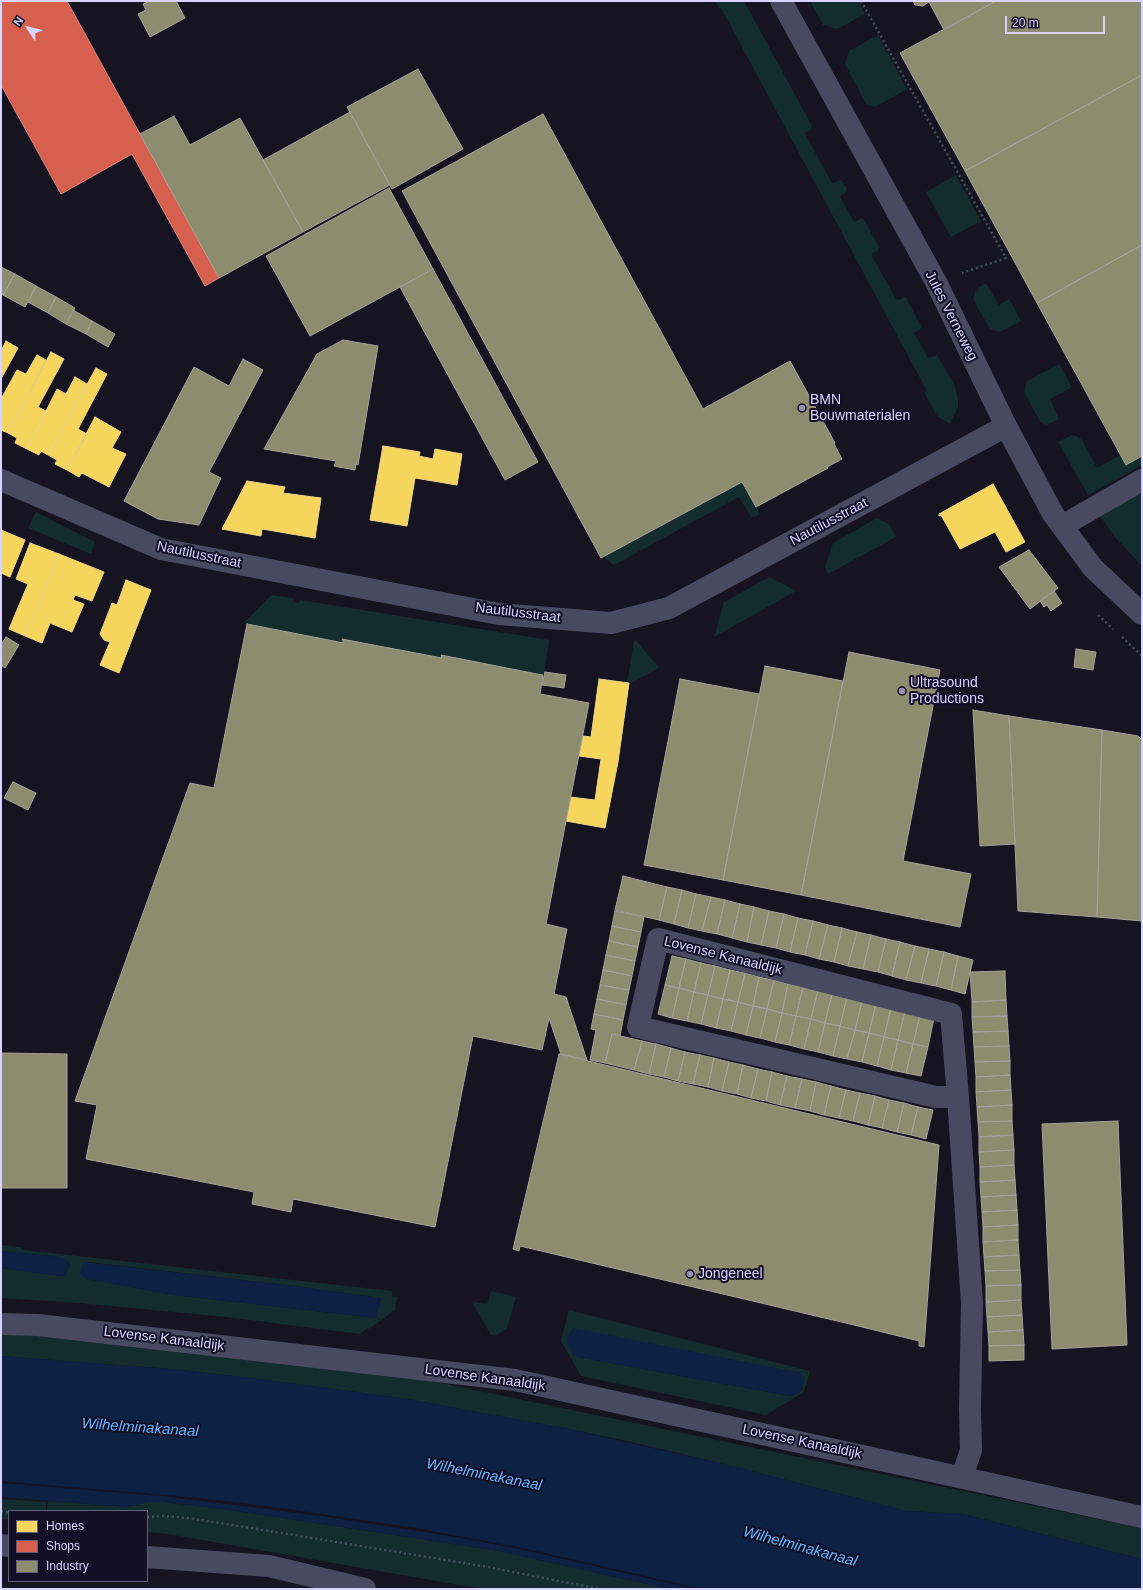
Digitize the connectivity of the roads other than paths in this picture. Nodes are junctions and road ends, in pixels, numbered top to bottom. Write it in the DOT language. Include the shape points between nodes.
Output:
graph roads {
  1 [pos="781,1"];
  2 [pos="1006,426"];
  3 [pos="1,480"];
  4 [pos="1142,480"];
  5 [pos="1062,526"];
  6 [pos="1142,614"];
  7 [pos="958,1097"];
  8 [pos="1,1324"];
  9 [pos="962,1477"];
  10 [pos="1142,1517"];
  11 [pos="148,1557"];
  12 [pos="365,1589"];
  1 -- 2 [label="street, Jules Verneweg" via="936,282"];
  2 -- 3 [label="street, Nautilusstraat" via="669,608 611,623 499,614 161,549"];
  2 -- 5 [label="street, Jules Verneweg"];
  4 -- 5 [label="street"];
  5 -- 6 [label="street, Jules Verneweg" via="1093,568"];
  7 -- 7 [label="street, Lovense Kanaaldijk" via="936,1097 638,1027 658,939 951,1014"];
  7 -- 9 [label="street, Lovense Kanaaldijk" via="972,1303 971,1450"];
  8 -- 9 [label="street, Lovense Kanaaldijk" via="38,1325 515,1380"];
  9 -- 10 [label="street, Lovense Kanaaldijk"];
  11 -- 12 [label="street" via="269,1566"];
}
